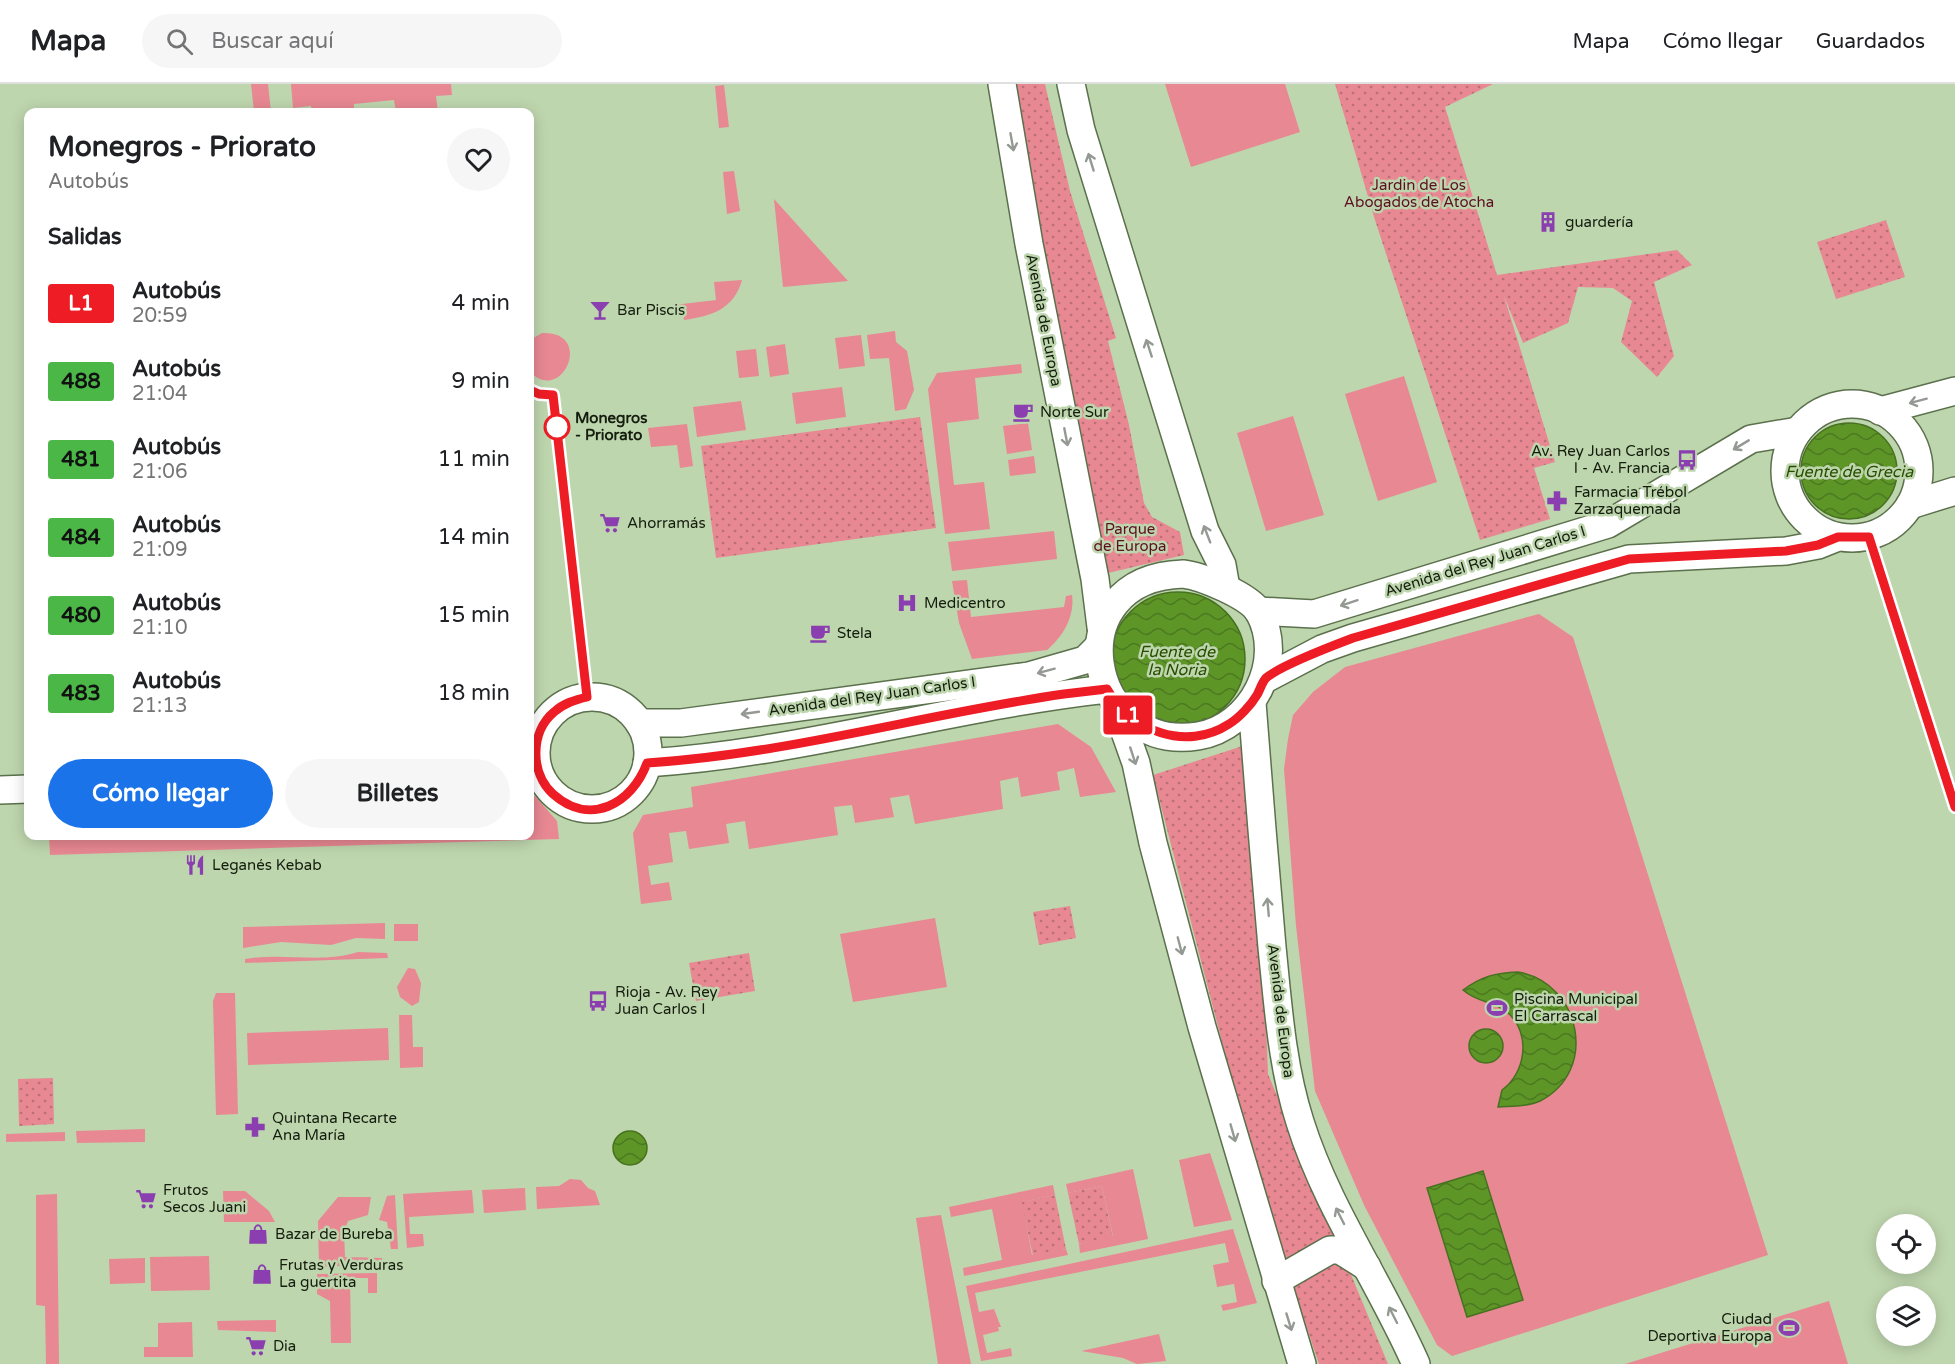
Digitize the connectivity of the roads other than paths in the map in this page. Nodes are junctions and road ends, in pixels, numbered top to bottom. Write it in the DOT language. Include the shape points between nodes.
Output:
graph roads {
  1 [pos="1002,84"];
  2 [pos="1071,84"];
  3 [pos="1955,391"];
  4 [pos="1880,411"];
  5 [pos="1798,431"];
  6 [pos="1955,491"];
  7 [pos="1910,505"];
  8 [pos="1838,537"];
  9 [pos="1226,588"];
  10 [pos="1258,611"];
  11 [pos="1100,637"];
  12 [pos="1264,679"];
  13 [pos="1110,695"];
  14 [pos="1252,703"];
  15 [pos="639,723"];
  16 [pos="534,746"];
  17 [pos="647,763"];
  18 [pos="535,774"];
  19 [pos="24,775"];
  20 [pos="0,776"];
  21 [pos="24,789"];
  22 [pos="0,790"];
  23 [pos="1368,1268"];
  24 [pos="1276,1281"];
  25 [pos="1302,1364"];
  26 [pos="1416,1364"];
  1 -- 11 [label="main road, Avenida de Europa, one-way" via="1029,244 1095,579"];
  9 -- 2 [label="main road, one-way" via="1222,565 1205,531 1081,130"];
  3 -- 4 [label="main road, one-way"];
  4 -- 5 [label="main road" via="1864,406 1829,407"];
  4 -- 7 [label="main road" via="1912,441 1918,485"];
  5 -- 8 [label="main road" via="1786,455 1785,482 1794,507 1813,526"];
  5 -- 10 [label="main road, Avenida del Rey Juan Carlos I, one-way" via="1751,439 1608,524 1314,614"];
  6 -- 7 [label="main road"];
  7 -- 8 [label="main road" via="1892,525 1869,537"];
  8 -- 12 [label="main road" via="1786,551 1629,559 1353,638"];
  9 -- 10 [label="main road"];
  9 -- 11 [label="main road" via="1183,574 1147,580 1116,601"];
  10 -- 12 [label="main road" via="1268,644"];
  11 -- 13 [label="main road" via="1100,669"];
  11 -- 15 [label="main road, Avenida del Rey Juan Carlos I, one-way" via="1085,660 1029,676 681,723"];
  12 -- 14 [label="main road"];
  13 -- 14 [label="main road" via="1137,723 1166,736 1199,736 1229,724"];
  13 -- 17 [label="main road, Avenida del Rey Juan Carlos I" via="1034,698 775,747"];
  13 -- 24 [label="main road, one-way" via="1136,763 1202,1027"];
  23 -- 14 [label="main road, Avenida de Europa, one-way" via="1321,1178 1288,1080 1279,1018"];
  15 -- 16 [label="main road" via="617,703 587,697 553,712"];
  15 -- 17 [label="main road" via="647,742"];
  17 -- 18 [label="main road" via="641,781 629,796 597,810 572,806 552,794"];
  19 -- 20 [label="main road"];
  21 -- 22 [label="main road"];
  23 -- 24 [label="main road" via="1340,1250 1329,1250"];
  26 -- 23 [label="main road, Avenida de Europa, one-way"];
  24 -- 25 [label="main road, one-way"];
}
